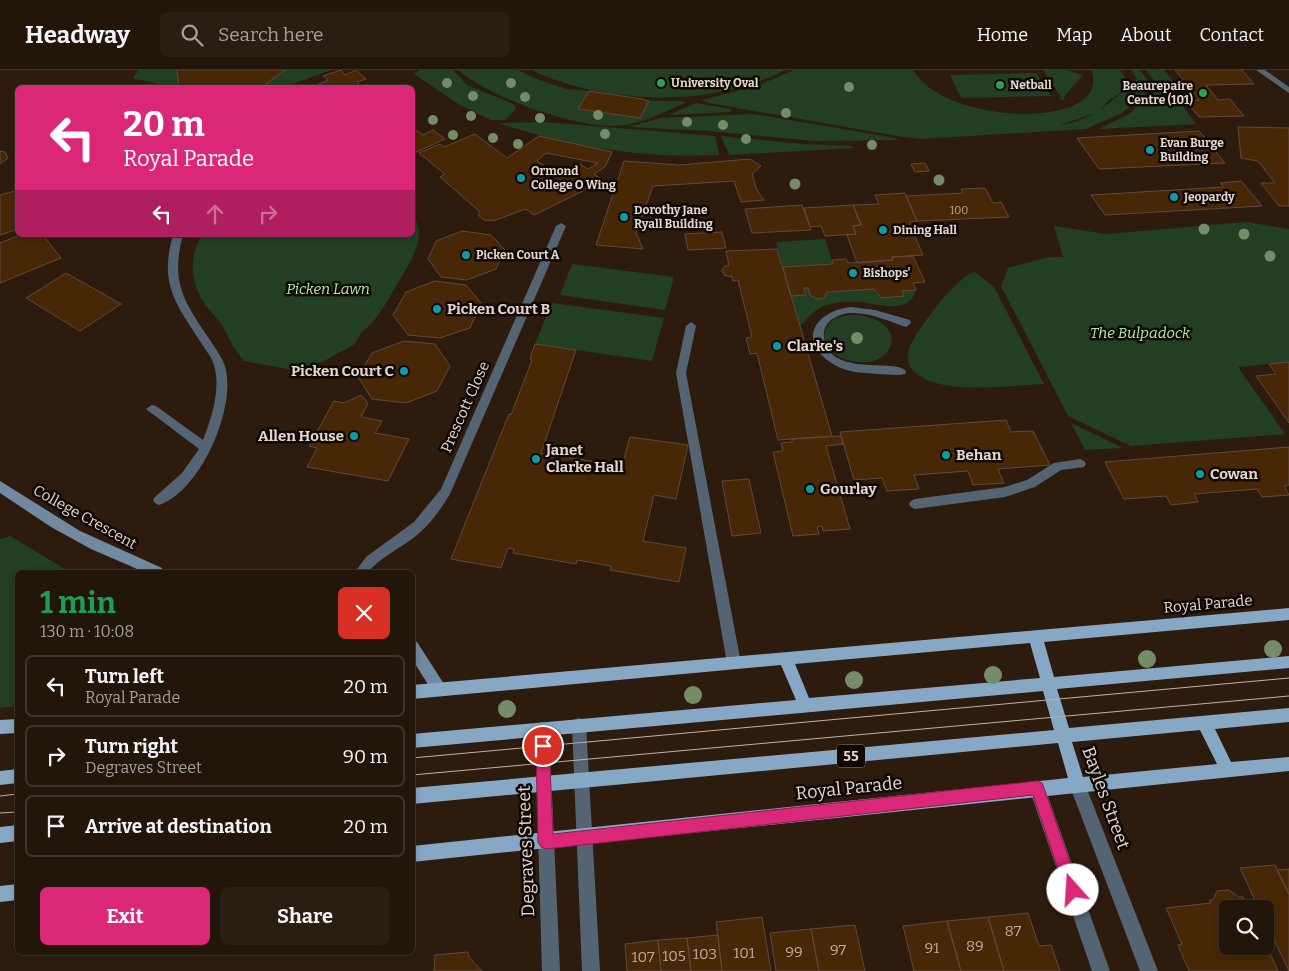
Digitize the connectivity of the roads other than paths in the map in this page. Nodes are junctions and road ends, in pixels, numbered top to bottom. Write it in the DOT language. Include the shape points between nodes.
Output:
graph roads {
  1 [pos="1260,70"];
  2 [pos="1289,92"];
  3 [pos="562,226"];
  4 [pos="178,237"];
  5 [pos="906,323"];
  6 [pos="691,326"];
  7 [pos="901,371"];
  8 [pos="152,409"];
  9 [pos="205,448"];
  10 [pos="1080,464"];
  11 [pos="0,486"];
  12 [pos="160,500"];
  13 [pos="915,504"];
  14 [pos="152,570"];
  15 [pos="362,570"];
  16 [pos="1289,614"];
  17 [pos="1035,636"];
  18 [pos="415,651"];
  19 [pos="785,658"];
  20 [pos="1289,662"];
  21 [pos="734,663"];
  22 [pos="1048,682"];
  23 [pos="439,689"];
  24 [pos="415,692"];
  25 [pos="805,705"];
  26 [pos="1289,715"];
  27 [pos="1204,722"];
  28 [pos="15,726"];
  29 [pos="579,726"];
  30 [pos="0,728"];
  31 [pos="542,729"];
  32 [pos="1064,736"];
  33 [pos="415,741"];
  34 [pos="1289,764"];
  35 [pos="1227,769"];
  36 [pos="15,776"];
  37 [pos="0,778"];
  38 [pos="583,781"];
  39 [pos="544,784"];
  40 [pos="1077,784"];
  41 [pos="1037,788"];
  42 [pos="415,796"];
  43 [pos="15,833"];
  44 [pos="0,835"];
  45 [pos="586,837"];
  46 [pos="546,842"];
  47 [pos="415,854"];
  48 [pos="15,892"];
  49 [pos="0,894"];
  50 [pos="551,971"];
  51 [pos="591,971"];
  52 [pos="1101,971"];
  53 [pos="1149,971"];
  1 -- 2 [label="street"];
  3 -- 15 [label="street, Prescott Close" via="446,491 432,513"];
  4 -- 9 [label="street" via="172,261 174,288 180,304 219,364 222,380 220,403"];
  5 -- 7 [label="street" via="862,310 844,310 830,315 821,323 817,334 820,347 843,364"];
  6 -- 21 [label="street" via="681,373"];
  8 -- 9 [label="street"];
  9 -- 12 [label="street" via="189,474"];
  10 -- 13 [label="street" via="1058,466 1031,484 1005,492"];
  11 -- 14 [label="main road, College Crescent" via="65,528"];
  16 -- 17 [label="main road, Royal Parade"];
  17 -- 19 [label="main road, Royal Parade"];
  17 -- 22 [label="main road, Bayles Street"];
  18 -- 23 [label="main road"];
  19 -- 21 [label="main road, Royal Parade"];
  19 -- 25 [label="main road"];
  20 -- 22 [label="main road"];
  21 -- 23 [label="main road, Royal Parade"];
  22 -- 25 [label="main road"];
  22 -- 32 [label="main road, Bayles Street"];
  23 -- 24 [label="main road, Royal Parade"];
  25 -- 29 [label="main road"];
  26 -- 27 [label="main road, Royal Parade / 55"];
  27 -- 32 [label="main road, Royal Parade / 55"];
  27 -- 35 [label="main road"];
  28 -- 30 [label="main road"];
  29 -- 31 [label="main road"];
  29 -- 38 [label="street"];
  31 -- 33 [label="main road"];
  31 -- 39 [label="street, Degraves Street"];
  32 -- 38 [label="main road, Royal Parade / 55"];
  32 -- 40 [label="main road, Bayles Street"];
  34 -- 35 [label="main road, Royal Parade"];
  35 -- 40 [label="main road, Royal Parade"];
  36 -- 37 [label="main road"];
  38 -- 39 [label="main road, Royal Parade / 55"];
  38 -- 45 [label="street"];
  39 -- 42 [label="main road, Royal Parade / 55"];
  39 -- 46 [label="street, Degraves Street"];
  40 -- 41 [label="main road, Royal Parade"];
  40 -- 53 [label="street, Bayles Street"];
  41 -- 45 [label="main road, Royal Parade"];
  41 -- 52 [label="street"];
  43 -- 44 [label="main road"];
  45 -- 46 [label="main road, Royal Parade"];
  45 -- 51 [label="street"];
  46 -- 47 [label="main road, Royal Parade"];
  46 -- 50 [label="street, Degraves Street"];
  48 -- 49 [label="main road"];
}
